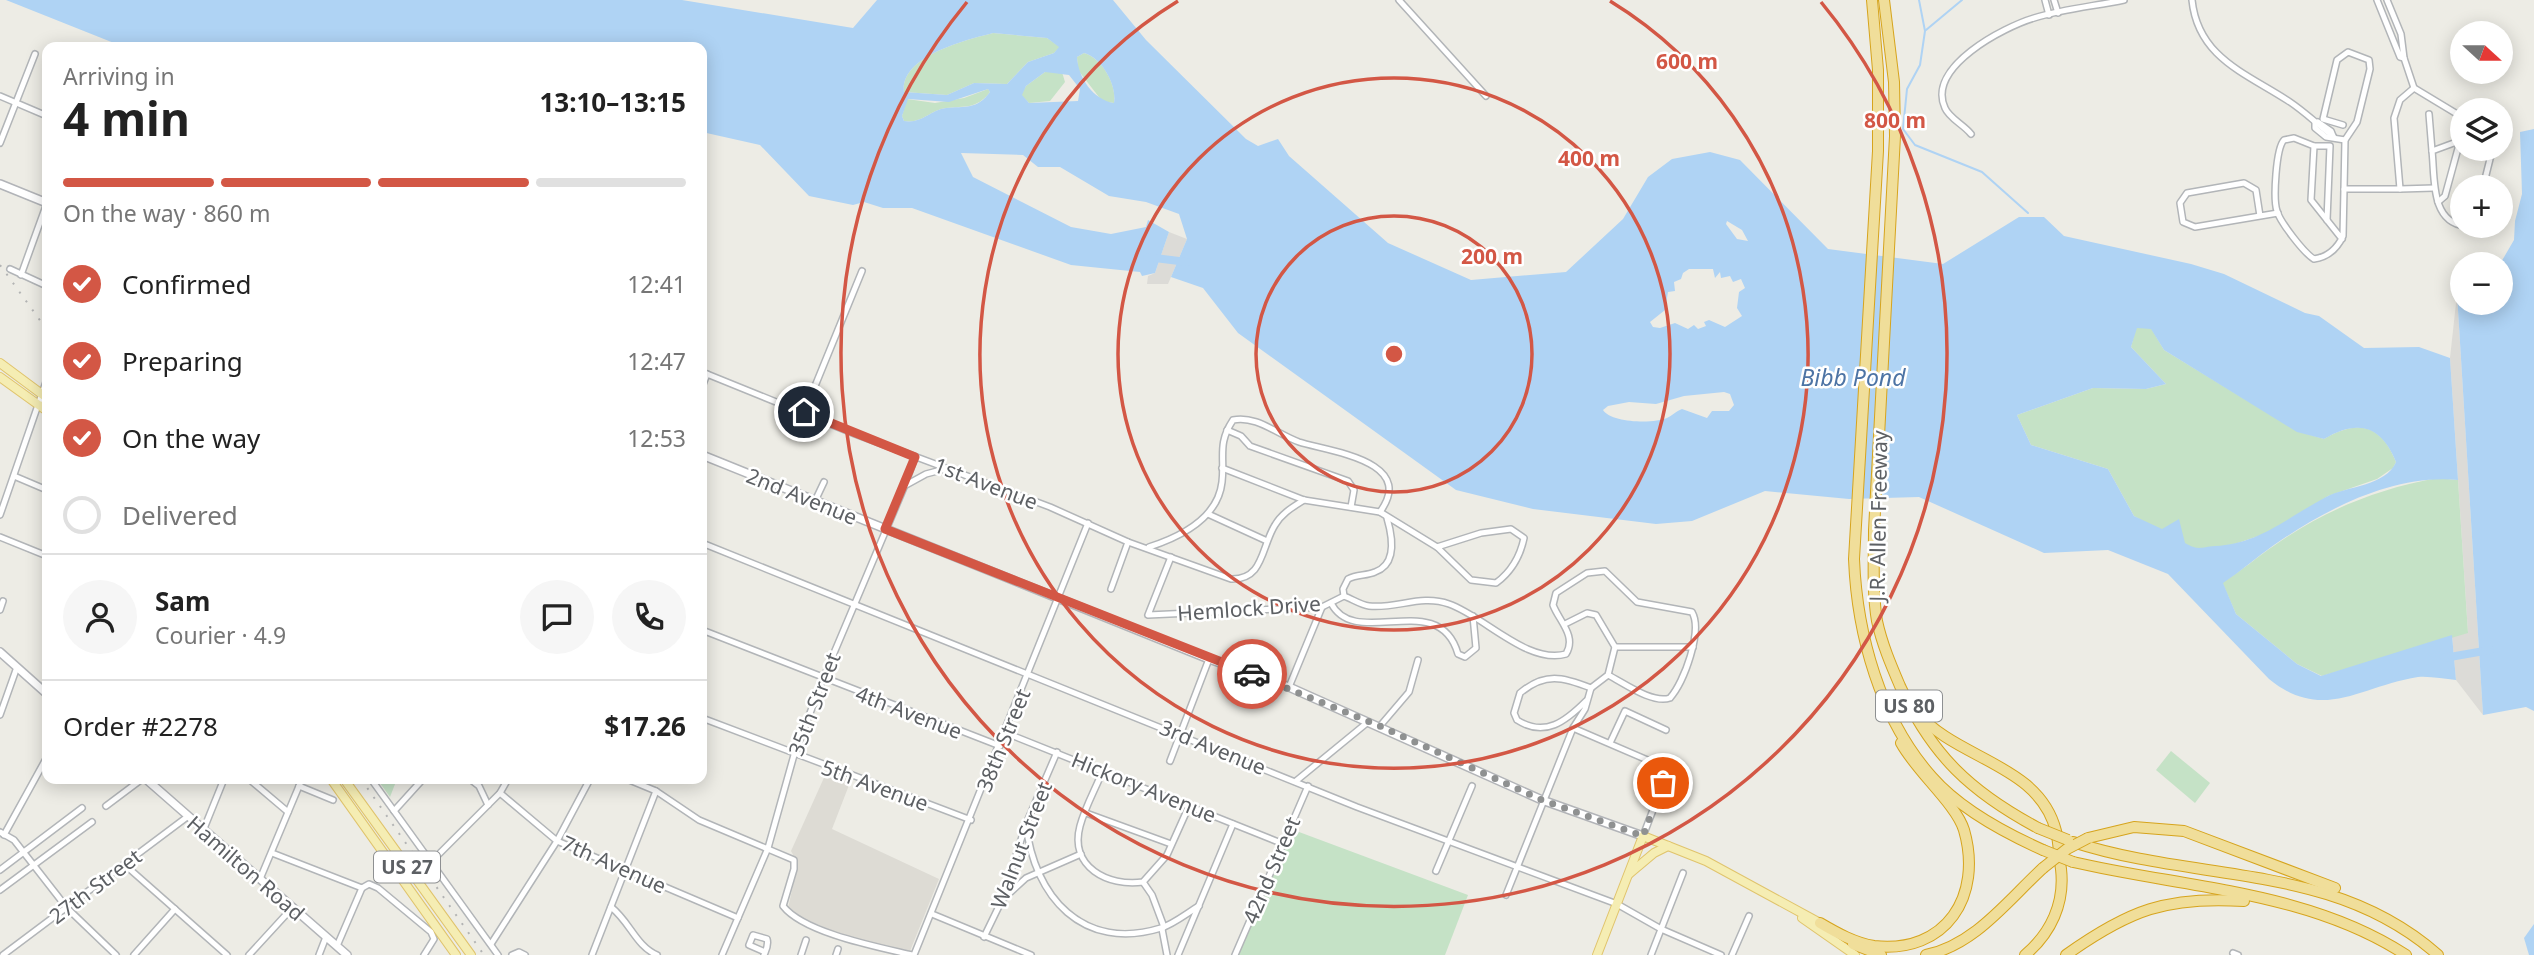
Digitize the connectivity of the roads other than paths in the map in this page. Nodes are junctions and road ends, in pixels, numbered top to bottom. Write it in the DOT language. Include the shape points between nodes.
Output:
graph roads {
  1 [pos="1399,0"];
  2 [pos="1872,0"];
  3 [pos="1884,0"];
  4 [pos="2045,0"];
  5 [pos="2054,0"];
  6 [pos="2124,0"];
  7 [pos="2192,0"];
  8 [pos="2378,0"];
  9 [pos="2387,0"];
  10 [pos="2058,13"];
  11 [pos="2049,15"];
  12 [pos="2399,28"];
  13 [pos="2391,31"];
  14 [pos="35,54"];
  15 [pos="2404,58"];
  16 [pos="2414,88"];
  17 [pos="0,96"];
  18 [pos="1486,96"];
  19 [pos="16,104"];
  20 [pos="2450,110"];
  21 [pos="42,114"];
  22 [pos="2429,114"];
  23 [pos="2321,125"];
  24 [pos="2343,125"];
  25 [pos="1971,134"];
  26 [pos="2335,137"];
  27 [pos="2345,140"];
  28 [pos="0,143"];
  29 [pos="2450,144"];
  30 [pos="2314,146"];
  31 [pos="2330,146"];
  32 [pos="2432,151"];
  33 [pos="2455,161"];
  34 [pos="0,184"];
  35 [pos="2434,188"];
  36 [pos="2344,189"];
  37 [pos="2400,189"];
  38 [pos="42,201"];
  39 [pos="2438,202"];
  40 [pos="2278,213"];
  41 [pos="2260,216"];
  42 [pos="42,217"];
  43 [pos="2327,220"];
  44 [pos="2450,220"];
  45 [pos="2342,239"];
  46 [pos="10,270"];
  47 [pos="862,271"];
  48 [pos="21,275"];
  49 [pos="42,284"];
  50 [pos="0,363"];
  51 [pos="707,374"];
  52 [pos="0,377"];
  53 [pos="42,394"];
  54 [pos="42,400"];
  55 [pos="39,404"];
  56 [pos="42,407"];
  57 [pos="804,412"];
  58 [pos="1227,430"];
  59 [pos="707,457"];
  60 [pos="915,457"];
  61 [pos="1222,468"];
  62 [pos="948,469"];
  63 [pos="14,476"];
  64 [pos="824,482"];
  65 [pos="905,485"];
  66 [pos="42,488"];
  67 [pos="0,493"];
  68 [pos="7,496"];
  69 [pos="1304,500"];
  70 [pos="815,502"];
  71 [pos="1351,507"];
  72 [pos="1380,512"];
  73 [pos="1208,514"];
  74 [pos="0,515"];
  75 [pos="1386,516"];
  76 [pos="1088,523"];
  77 [pos="885,529"];
  78 [pos="0,537"];
  79 [pos="1268,541"];
  80 [pos="1128,542"];
  81 [pos="707,545"];
  82 [pos="1148,547"];
  83 [pos="1437,547"];
  84 [pos="42,554"];
  85 [pos="1171,557"];
  86 [pos="1111,589"];
  87 [pos="1344,596"];
  88 [pos="1059,598"];
  89 [pos="3,601"];
  90 [pos="853,603"];
  91 [pos="1331,603"];
  92 [pos="1322,607"];
  93 [pos="0,610"];
  94 [pos="1473,616"];
  95 [pos="1565,624"];
  96 [pos="707,632"];
  97 [pos="1864,640"];
  98 [pos="1615,647"];
  99 [pos="1693,647"];
  100 [pos="0,652"];
  101 [pos="1209,659"];
  102 [pos="1418,660"];
  103 [pos="17,667"];
  104 [pos="1030,673"];
  105 [pos="1608,675"];
  106 [pos="823,679"];
  107 [pos="1289,687"];
  108 [pos="1591,688"];
  109 [pos="1901,688"];
  110 [pos="42,689"];
  111 [pos="1586,701"];
  112 [pos="0,715"];
  113 [pos="707,720"];
  114 [pos="1368,722"];
  115 [pos="1380,726"];
  116 [pos="1573,728"];
  117 [pos="1666,730"];
  118 [pos="1006,733"];
  119 [pos="1181,734"];
  120 [pos="1610,743"];
  121 [pos="1000,746"];
  122 [pos="1057,752"];
  123 [pos="794,755"];
  124 [pos="1170,761"];
  125 [pos="42,765"];
  126 [pos="1103,770"];
  127 [pos="1296,781"];
  128 [pos="137,784"];
  129 [pos="150,784"];
  130 [pos="222,784"];
  131 [pos="255,784"];
  132 [pos="335,784"];
  133 [pos="348,784"];
  134 [pos="374,784"];
  135 [pos="418,784"];
  136 [pos="476,784"];
  137 [pos="505,784"];
  138 [pos="587,784"];
  139 [pos="639,784"];
  140 [pos="299,786"];
  141 [pos="1308,786"];
  142 [pos="1472,786"];
  143 [pos="656,791"];
  144 [pos="500,793"];
  145 [pos="332,800"];
  146 [pos="1542,800"];
  147 [pos="488,805"];
  148 [pos="106,806"];
  149 [pos="1189,806"];
  150 [pos="82,808"];
  151 [pos="394,811"];
  152 [pos="288,813"];
  153 [pos="1086,813"];
  154 [pos="187,817"];
  155 [pos="971,820"];
  156 [pos="92,822"];
  157 [pos="1026,824"];
  158 [pos="1233,824"];
  159 [pos="202,831"];
  160 [pos="2,833"];
  161 [pos="1643,836"];
  162 [pos="1448,839"];
  163 [pos="557,841"];
  164 [pos="1658,842"];
  165 [pos="1281,843"];
  166 [pos="1171,845"];
  167 [pos="1668,846"];
  168 [pos="768,848"];
  169 [pos="23,852"];
  170 [pos="272,853"];
  171 [pos="1081,854"];
  172 [pos="432,862"];
  173 [pos="33,865"];
  174 [pos="125,865"];
  175 [pos="1518,867"];
  176 [pos="0,870"];
  177 [pos="627,871"];
  178 [pos="1436,871"];
  179 [pos="1036,872"];
  180 [pos="1632,872"];
  181 [pos="1683,873"];
  182 [pos="260,880"];
  183 [pos="1143,883"];
  184 [pos="362,888"];
  185 [pos="0,890"];
  186 [pos="1506,895"];
  187 [pos="1002,900"];
  188 [pos="2285,903"];
  189 [pos="1617,904"];
  190 [pos="1199,906"];
  191 [pos="1785,906"];
  192 [pos="293,907"];
  193 [pos="611,907"];
  194 [pos="67,908"];
  195 [pos="175,909"];
  196 [pos="932,914"];
  197 [pos="2385,915"];
  198 [pos="1749,916"];
  199 [pos="738,918"];
  200 [pos="1820,923"];
  201 [pos="1164,927"];
  202 [pos="1661,929"];
  203 [pos="326,937"];
  204 [pos="984,937"];
  205 [pos="806,940"];
  206 [pos="491,944"];
  207 [pos="337,946"];
  208 [pos="643,952"];
  209 [pos="765,953"];
  210 [pos="3,955"];
  211 [pos="116,955"];
  212 [pos="134,955"];
  213 [pos="227,955"];
  214 [pos="249,955"];
  215 [pos="319,955"];
  216 [pos="346,955"];
  217 [pos="424,955"];
  218 [pos="456,955"];
  219 [pos="471,955"];
  220 [pos="498,955"];
  221 [pos="512,955"];
  222 [pos="525,955"];
  223 [pos="592,955"];
  224 [pos="657,955"];
  225 [pos="722,955"];
  226 [pos="800,955"];
  227 [pos="913,955"];
  228 [pos="1031,955"];
  229 [pos="1167,955"];
  230 [pos="1178,955"];
  231 [pos="1234,955"];
  232 [pos="1597,955"];
  233 [pos="1651,955"];
  234 [pos="1721,955"];
  235 [pos="1732,955"];
  236 [pos="1855,955"];
  237 [pos="1881,955"];
  238 [pos="1926,955"];
  239 [pos="2025,955"];
  240 [pos="2066,955"];
  241 [pos="2406,955"];
  242 [pos="2438,955"];
  1 -- 18 [label="street"];
  2 -- 97 [label="highway, J.R. Allen Freeway / US 80" via="1878,97 1855,529 1856,596"];
  3 -- 109 [label="highway, J.R. Allen Freeway / US 80" via="1895,109 1874,592 1886,653"];
  4 -- 11 [label="street"];
  5 -- 10 [label="street"];
  6 -- 10 [label="street"];
  7 -- 23 [label="street" via="2198,28 2211,49 2315,121 2315,128"];
  8 -- 13 [label="street"];
  9 -- 12 [label="street"];
  10 -- 11 [label="street"];
  11 -- 25 [label="street" via="2001,32 1958,62 1946,80 1942,99 1946,111"];
  12 -- 13 [label="street"];
  12 -- 15 [label="street"];
  13 -- 15 [label="street"];
  14 -- 19 [label="street"];
  15 -- 16 [label="street"];
  16 -- 20 [label="street"];
  16 -- 37 [label="street" via="2396,107 2394,118"];
  17 -- 19 [label="street"];
  19 -- 21 [label="street"];
  19 -- 28 [label="street"];
  22 -- 32 [label="street"];
  23 -- 24 [label="street"];
  23 -- 26 [label="street"];
  23 -- 27 [label="street" via="2337,60 2348,52 2363,55 2370,69 2357,122"];
  26 -- 27 [label="street"];
  26 -- 31 [label="street"];
  27 -- 36 [label="street"];
  29 -- 32 [label="street"];
  30 -- 31 [label="street"];
  30 -- 40 [label="street" via="2294,138 2280,145"];
  30 -- 43 [label="street" via="2311,200"];
  31 -- 43 [label="street"];
  32 -- 35 [label="street"];
  33 -- 39 [label="street" via="2445,196"];
  34 -- 38 [label="main road"];
  35 -- 37 [label="street"];
  35 -- 39 [label="street"];
  36 -- 37 [label="street"];
  36 -- 45 [label="street"];
  39 -- 44 [label="street"];
  40 -- 41 [label="street"];
  40 -- 45 [label="street" via="2314,259 2329,254"];
  41 -- 41 [label="street" via="2190,226 2183,222 2180,203 2187,193 2244,183 2256,190"];
  42 -- 48 [label="street"];
  43 -- 45 [label="street"];
  46 -- 48 [label="street"];
  47 -- 57 [label="street"];
  48 -- 49 [label="street"];
  50 -- 53 [label="main road"];
  51 -- 57 [label="street, 1st Avenue"];
  52 -- 55 [label="main road"];
  54 -- 55 [label="street"];
  55 -- 56 [label="main road"];
  55 -- 63 [label="street"];
  57 -- 60 [label="street, 1st Avenue"];
  58 -- 61 [label="street" via="1220,447"];
  58 -- 71 [label="street" via="1251,446 1348,481 1354,490"];
  58 -- 72 [label="street" via="1233,420 1255,420 1275,433 1359,458 1376,468 1387,486"];
  59 -- 70 [label="main road, 2nd Avenue"];
  60 -- 62 [label="street, 1st Avenue"];
  60 -- 65 [label="street, 35th Street"];
  61 -- 69 [label="street"];
  61 -- 73 [label="street" via="1218,496"];
  62 -- 65 [label="street"];
  62 -- 76 [label="street, 1st Avenue"];
  63 -- 66 [label="street"];
  63 -- 68 [label="street"];
  64 -- 70 [label="street"];
  65 -- 77 [label="street, 35th Street"];
  67 -- 68 [label="street"];
  68 -- 74 [label="street"];
  69 -- 71 [label="street"];
  69 -- 79 [label="street" via="1275,523"];
  70 -- 77 [label="main road, 2nd Avenue"];
  71 -- 72 [label="street"];
  72 -- 75 [label="street"];
  73 -- 79 [label="street"];
  73 -- 82 [label="street" via="1174,537"];
  75 -- 83 [label="street"];
  75 -- 87 [label="street" via="1392,536 1388,562 1378,572 1348,579"];
  76 -- 80 [label="street, 1st Avenue"];
  76 -- 88 [label="street, 38th Street"];
  77 -- 88 [label="main road, 2nd Avenue"];
  77 -- 90 [label="street, 35th Street"];
  78 -- 84 [label="street"];
  79 -- 85 [label="street, 1st Avenue" via="1255,573 1247,578 1231,579"];
  80 -- 82 [label="street, 1st Avenue"];
  80 -- 86 [label="street"];
  81 -- 90 [label="street, 3rd Avenue"];
  82 -- 85 [label="street, 1st Avenue"];
  83 -- 83 [label="street" via="1471,580 1496,583 1516,561 1524,538 1511,529"];
  85 -- 92 [label="street, Hemlock Drive" via="1148,615"];
  87 -- 91 [label="street, Hemlock Drive"];
  87 -- 94 [label="street, Hemlock Drive" via="1367,606 1430,600"];
  88 -- 101 [label="main road, 2nd Avenue"];
  88 -- 104 [label="street, 38th Street"];
  89 -- 93 [label="street"];
  90 -- 104 [label="street, 3rd Avenue"];
  90 -- 106 [label="street, 35th Street"];
  91 -- 92 [label="street, Hemlock Drive"];
  91 -- 94 [label="street" via="1345,618 1437,625 1465,657 1476,648"];
  92 -- 107 [label="street"];
  94 -- 95 [label="street, Hemlock Drive" via="1542,655 1562,655 1569,650"];
  95 -- 98 [label="street" via="1587,613 1596,615"];
  95 -- 99 [label="street" via="1553,605 1556,593 1587,573 1605,571 1637,602 1692,612 1697,620"];
  96 -- 106 [label="street, 4th Avenue"];
  97 -- 188 [label="highway, J.R. Allen Freeway / US 80, bridge" via="1890,710 1932,778 2012,836 2073,862"];
  97 -- 200 [label="highway" via="1889,720 1910,760 1961,824 1968,878 1949,922 1933,936 1908,946 1872,945"];
  98 -- 99 [label="street"];
  98 -- 105 [label="street"];
  99 -- 105 [label="street" via="1673,695 1664,700"];
  100 -- 103 [label="main road"];
  101 -- 107 [label="main road, 2nd Avenue"];
  101 -- 119 [label="street"];
  102 -- 115 [label="street" via="1409,692"];
  103 -- 110 [label="main road"];
  103 -- 112 [label="street"];
  104 -- 118 [label="street, 38th Street"];
  104 -- 119 [label="street, 3rd Avenue"];
  105 -- 108 [label="street"];
  106 -- 121 [label="street, 4th Avenue"];
  106 -- 123 [label="street, 35th Street"];
  107 -- 114 [label="main road, 2nd Avenue"];
  108 -- 111 [label="street"];
  108 -- 111 [label="street" via="1565,678 1542,680 1520,693 1514,713 1517,720 1530,726 1554,726 1565,722"];
  109 -- 197 [label="highway, J.R. Allen Freeway / US 80, bridge" via="1930,743 1953,769 2004,810 2038,828 2150,861 2303,886"];
  109 -- 239 [label="highway" via="1936,732 2025,784 2043,805 2055,830 2061,874 2059,901 2046,933"];
  111 -- 116 [label="street"];
  113 -- 123 [label="street, 5th Avenue"];
  114 -- 115 [label="main road, 2nd Avenue"];
  114 -- 127 [label="street"];
  115 -- 146 [label="main road, 2nd Avenue"];
  116 -- 120 [label="street"];
  116 -- 146 [label="street"];
  117 -- 120 [label="street" via="1625,711"];
  118 -- 121 [label="street, 38th Street"];
  118 -- 122 [label="street, Hickory Avenue"];
  119 -- 124 [label="street"];
  119 -- 127 [label="street, 3rd Avenue"];
  120 -- 161 [label="street" via="1662,764 1667,771"];
  121 -- 155 [label="street, 38th Street"];
  122 -- 126 [label="street, Hickory Avenue"];
  122 -- 157 [label="street, Walnut Street"];
  123 -- 155 [label="street, 5th Avenue"];
  123 -- 168 [label="street, 35th Street"];
  125 -- 160 [label="street"];
  126 -- 149 [label="street, Hickory Avenue"];
  126 -- 153 [label="street"];
  127 -- 141 [label="street, 3rd Avenue"];
  128 -- 148 [label="street"];
  129 -- 154 [label="main road, Hamilton Road"];
  130 -- 159 [label="street"];
  131 -- 152 [label="street"];
  132 -- 218 [label="main road, US 27"];
  133 -- 219 [label="main road, US 27"];
  134 -- 151 [label="street"];
  135 -- 151 [label="street"];
  136 -- 147 [label="street"];
  137 -- 144 [label="street"];
  138 -- 163 [label="street"];
  139 -- 143 [label="street"];
  140 -- 145 [label="street"];
  140 -- 152 [label="street"];
  141 -- 162 [label="street, 3rd Avenue"];
  141 -- 165 [label="street, 42nd Street"];
  142 -- 162 [label="street"];
  143 -- 168 [label="street" via="699,820"];
  143 -- 177 [label="street"];
  144 -- 147 [label="street"];
  144 -- 163 [label="street, 7th Avenue"];
  146 -- 161 [label="main road, 2nd Avenue"];
  146 -- 175 [label="street"];
  147 -- 172 [label="street"];
  149 -- 158 [label="street, Hickory Avenue"];
  149 -- 166 [label="street"];
  150 -- 169 [label="street"];
  151 -- 172 [label="street"];
  152 -- 170 [label="street"];
  153 -- 166 [label="street"];
  153 -- 171 [label="street" via="1078,840"];
  154 -- 159 [label="main road, Hamilton Road"];
  154 -- 174 [label="street, 27th Street"];
  155 -- 196 [label="street, 38th Street"];
  156 -- 173 [label="street"];
  157 -- 179 [label="street"];
  157 -- 187 [label="street, Walnut Street"];
  158 -- 165 [label="street, Hickory Avenue"];
  158 -- 190 [label="street"];
  159 -- 182 [label="main road, Hamilton Road"];
  160 -- 169 [label="street"];
  161 -- 164 [label="main road"];
  161 -- 180 [label="main road"];
  162 -- 175 [label="street, 3rd Avenue"];
  162 -- 178 [label="street"];
  163 -- 177 [label="street, 7th Avenue"];
  163 -- 206 [label="street"];
  164 -- 167 [label="main road"];
  164 -- 180 [label="main road"];
  165 -- 231 [label="street, 42nd Street"];
  166 -- 183 [label="street"];
  167 -- 180 [label="main road"];
  167 -- 191 [label="main road" via="1717,867"];
  168 -- 199 [label="street, 35th Street"];
  168 -- 227 [label="street" via="794,860 783,906 789,915 846,940"];
  169 -- 173 [label="street"];
  169 -- 176 [label="street"];
  170 -- 182 [label="street"];
  170 -- 184 [label="street"];
  171 -- 179 [label="street"];
  171 -- 183 [label="street" via="1101,878"];
  172 -- 206 [label="street"];
  173 -- 185 [label="street"];
  173 -- 194 [label="street"];
  174 -- 194 [label="street, 27th Street"];
  174 -- 195 [label="street"];
  175 -- 186 [label="street"];
  175 -- 189 [label="street, 3rd Avenue"];
  177 -- 193 [label="street"];
  177 -- 199 [label="street, 7th Avenue"];
  179 -- 187 [label="street"];
  179 -- 201 [label="street" via="1054,900 1085,924 1107,932 1138,933"];
  180 -- 189 [label="main road"];
  181 -- 202 [label="street"];
  182 -- 192 [label="main road, Hamilton Road"];
  183 -- 201 [label="street"];
  184 -- 207 [label="street"];
  184 -- 217 [label="street" via="369,884 410,912 434,939"];
  187 -- 204 [label="street, Walnut Street"];
  188 -- 240 [label="highway" via="2203,899 2152,906 2105,927"];
  188 -- 241 [label="highway, US 80" via="2323,914"];
  189 -- 202 [label="street, 3rd Avenue"];
  189 -- 232 [label="main road"];
  190 -- 201 [label="street"];
  190 -- 230 [label="street"];
  191 -- 200 [label="main road"];
  191 -- 236 [label="main road"];
  192 -- 203 [label="main road, Hamilton Road"];
  192 -- 214 [label="street"];
  193 -- 208 [label="street" via="624,917"];
  193 -- 223 [label="street"];
  194 -- 210 [label="street, 27th Street"];
  194 -- 211 [label="street"];
  195 -- 212 [label="street"];
  195 -- 213 [label="street"];
  196 -- 204 [label="street"];
  196 -- 227 [label="street, 38th Street"];
  197 -- 238 [label="highway, bridge" via="2339,890 2184,831 2134,827 2088,838 2067,849 1970,936"];
  197 -- 242 [label="highway, J.R. Allen Freeway / US 80"];
  198 -- 235 [label="street"];
  199 -- 225 [label="street, 35th Street"];
  200 -- 237 [label="highway" via="1858,948"];
  201 -- 229 [label="street"];
  202 -- 233 [label="street"];
  202 -- 234 [label="street, 3rd Avenue"];
  203 -- 207 [label="main road, Hamilton Road"];
  203 -- 215 [label="street"];
  204 -- 228 [label="street"];
  205 -- 226 [label="street"];
  206 -- 220 [label="street"];
  207 -- 216 [label="main road, Hamilton Road"];
  208 -- 224 [label="street"];
  209 -- 209 [label="street" via="768,941 753,935 749,945"];
  221 -- 222 [label="street"];
}
